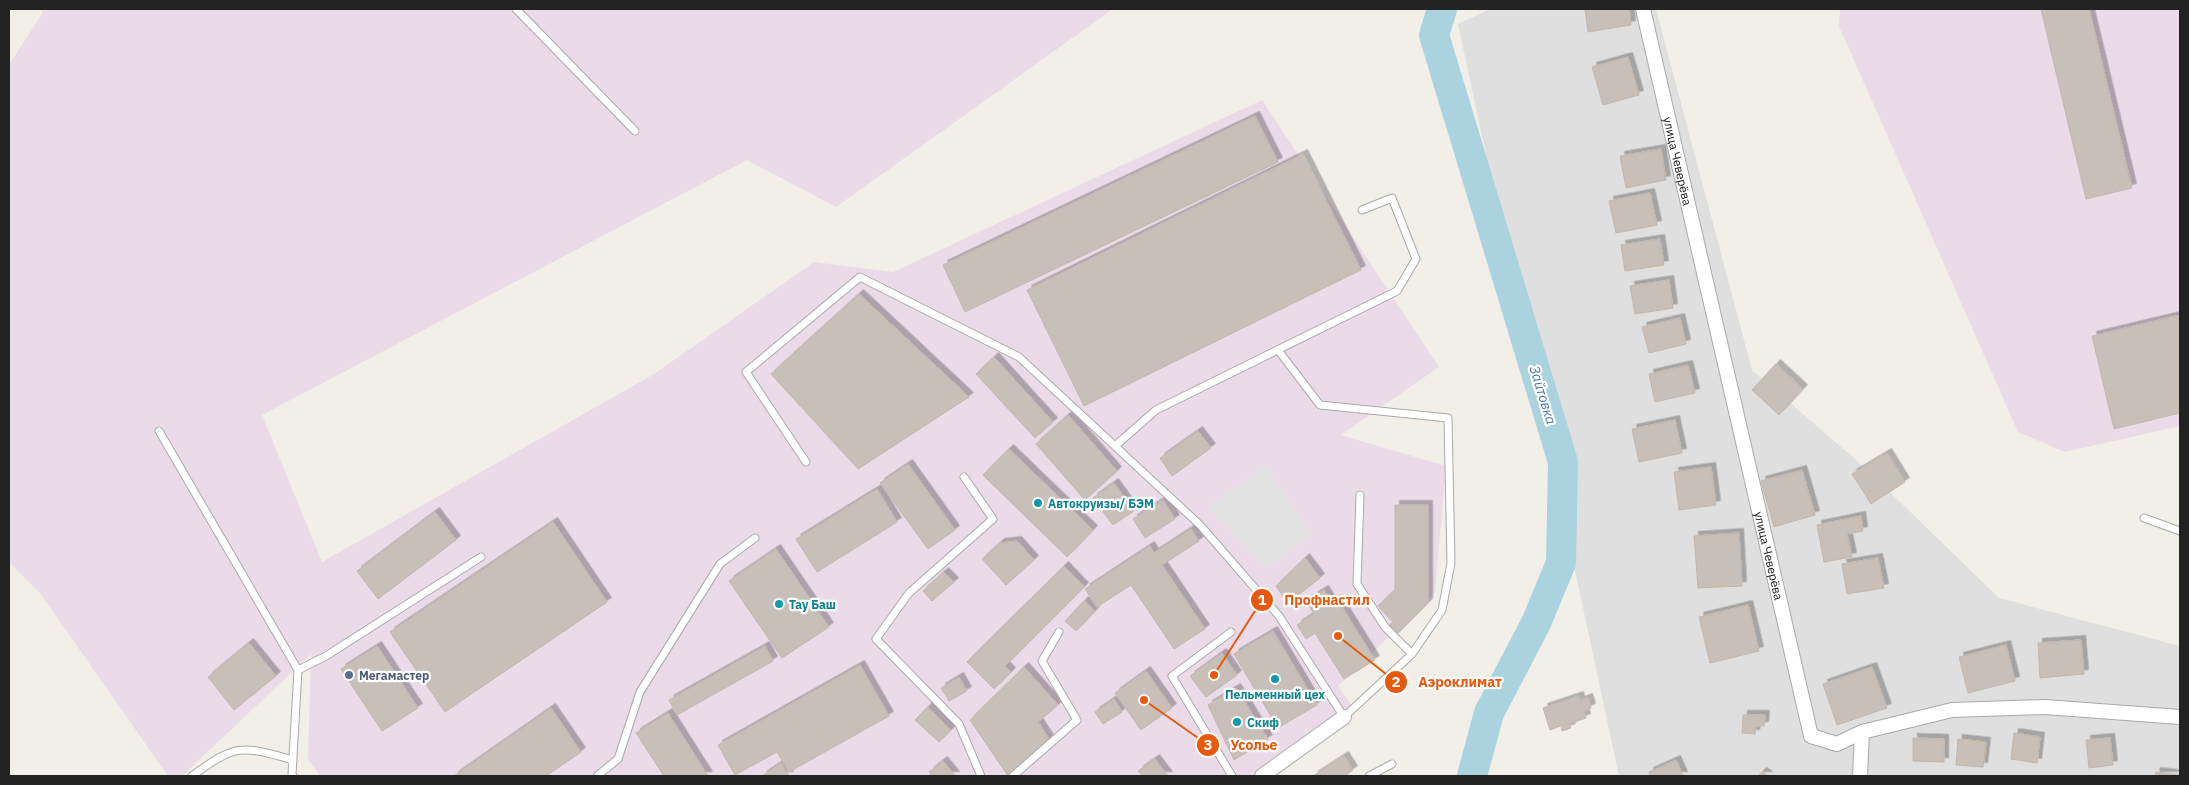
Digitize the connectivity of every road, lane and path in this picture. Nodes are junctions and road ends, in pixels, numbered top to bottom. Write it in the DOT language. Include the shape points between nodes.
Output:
graph roads {
  1 [pos="516,9"];
  2 [pos="1643,9"];
  3 [pos="635,131"];
  4 [pos="1362,210"];
  5 [pos="1278,350"];
  6 [pos="159,431"];
  7 [pos="1115,446"];
  8 [pos="806,462"];
  9 [pos="964,478"];
  10 [pos="1360,495"];
  11 [pos="2144,518"];
  12 [pos="2180,531"];
  13 [pos="755,538"];
  14 [pos="481,557"];
  15 [pos="1059,632"];
  16 [pos="1231,632"];
  17 [pos="1412,654"];
  18 [pos="298,670"];
  19 [pos="1344,716"];
  20 [pos="2180,717"];
  21 [pos="1862,732"];
  22 [pos="293,760"];
  23 [pos="1392,764"];
  24 [pos="192,776"];
  25 [pos="293,776"];
  26 [pos="597,776"];
  27 [pos="981,776"];
  28 [pos="1013,776"];
  29 [pos="1232,776"];
  30 [pos="1262,776"];
  31 [pos="1369,776"];
  32 [pos="1860,776"];
  1 -- 3 [label="lane"];
  2 -- 21 [label="street, улица Чеверёва" via="1811,736 1837,744"];
  4 -- 5 [label="lane" via="1392,198 1416,259 1397,291"];
  5 -- 7 [label="lane" via="1156,410"];
  5 -- 17 [label="lane" via="1320,405 1448,418 1451,563 1442,610"];
  6 -- 18 [label="lane"];
  7 -- 8 [label="lane" via="1019,357 860,277 746,372"];
  7 -- 19 [label="lane" via="1200,525 1279,616"];
  9 -- 27 [label="lane" via="993,519 909,593 876,639 959,724"];
  10 -- 17 [label="lane" via="1357,584 1385,627"];
  11 -- 12 [label="lane"];
  13 -- 26 [label="lane" via="720,564 640,692 618,759"];
  14 -- 18 [label="lane" via="326,656"];
  15 -- 28 [label="lane" via="1042,661 1077,720"];
  16 -- 29 [label="lane" via="1172,676"];
  17 -- 19 [label="lane"];
  18 -- 22 [label="lane"];
  19 -- 30 [label="street"];
  20 -- 21 [label="street, улица Чеверёва" via="2044,707 1952,710"];
  21 -- 32 [label="street"];
  22 -- 24 [label="lane" via="256,749 240,750 222,754"];
  22 -- 25 [label="lane"];
  23 -- 31 [label="lane"];
}
